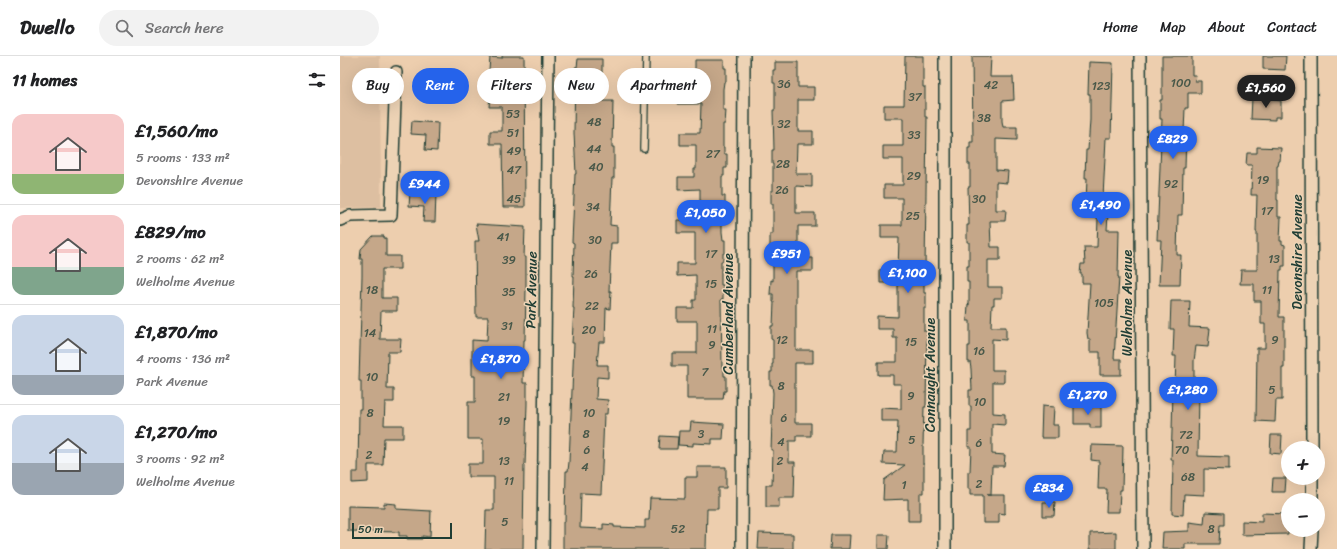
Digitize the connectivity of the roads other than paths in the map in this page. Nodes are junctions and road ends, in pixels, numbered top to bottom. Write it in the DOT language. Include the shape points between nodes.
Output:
graph roads {
  1 [pos="548,56"];
  2 [pos="646,56"];
  3 [pos="744,56"];
  4 [pos="944,56"];
  5 [pos="1140,56"];
  6 [pos="1311,56"];
  7 [pos="395,104"];
  8 [pos="644,149"];
  9 [pos="340,220"];
  10 [pos="1312,441"];
  11 [pos="1312,537"];
  12 [pos="543,549"];
  13 [pos="742,549"];
  14 [pos="945,549"];
  15 [pos="1143,549"];
  16 [pos="1312,549"];
  1 -- 12 [label="street, Park Avenue"];
  2 -- 8 [label="lane"];
  3 -- 13 [label="street, Cumberland Avenue"];
  4 -- 14 [label="street, Connaught Avenue"];
  5 -- 15 [label="street, Welholme Avenue"];
  6 -- 10 [label="street, Devonshire Avenue"];
  7 -- 9 [label="street" via="391,215 350,216"];
  11 -- 16 [label="street"];
}
